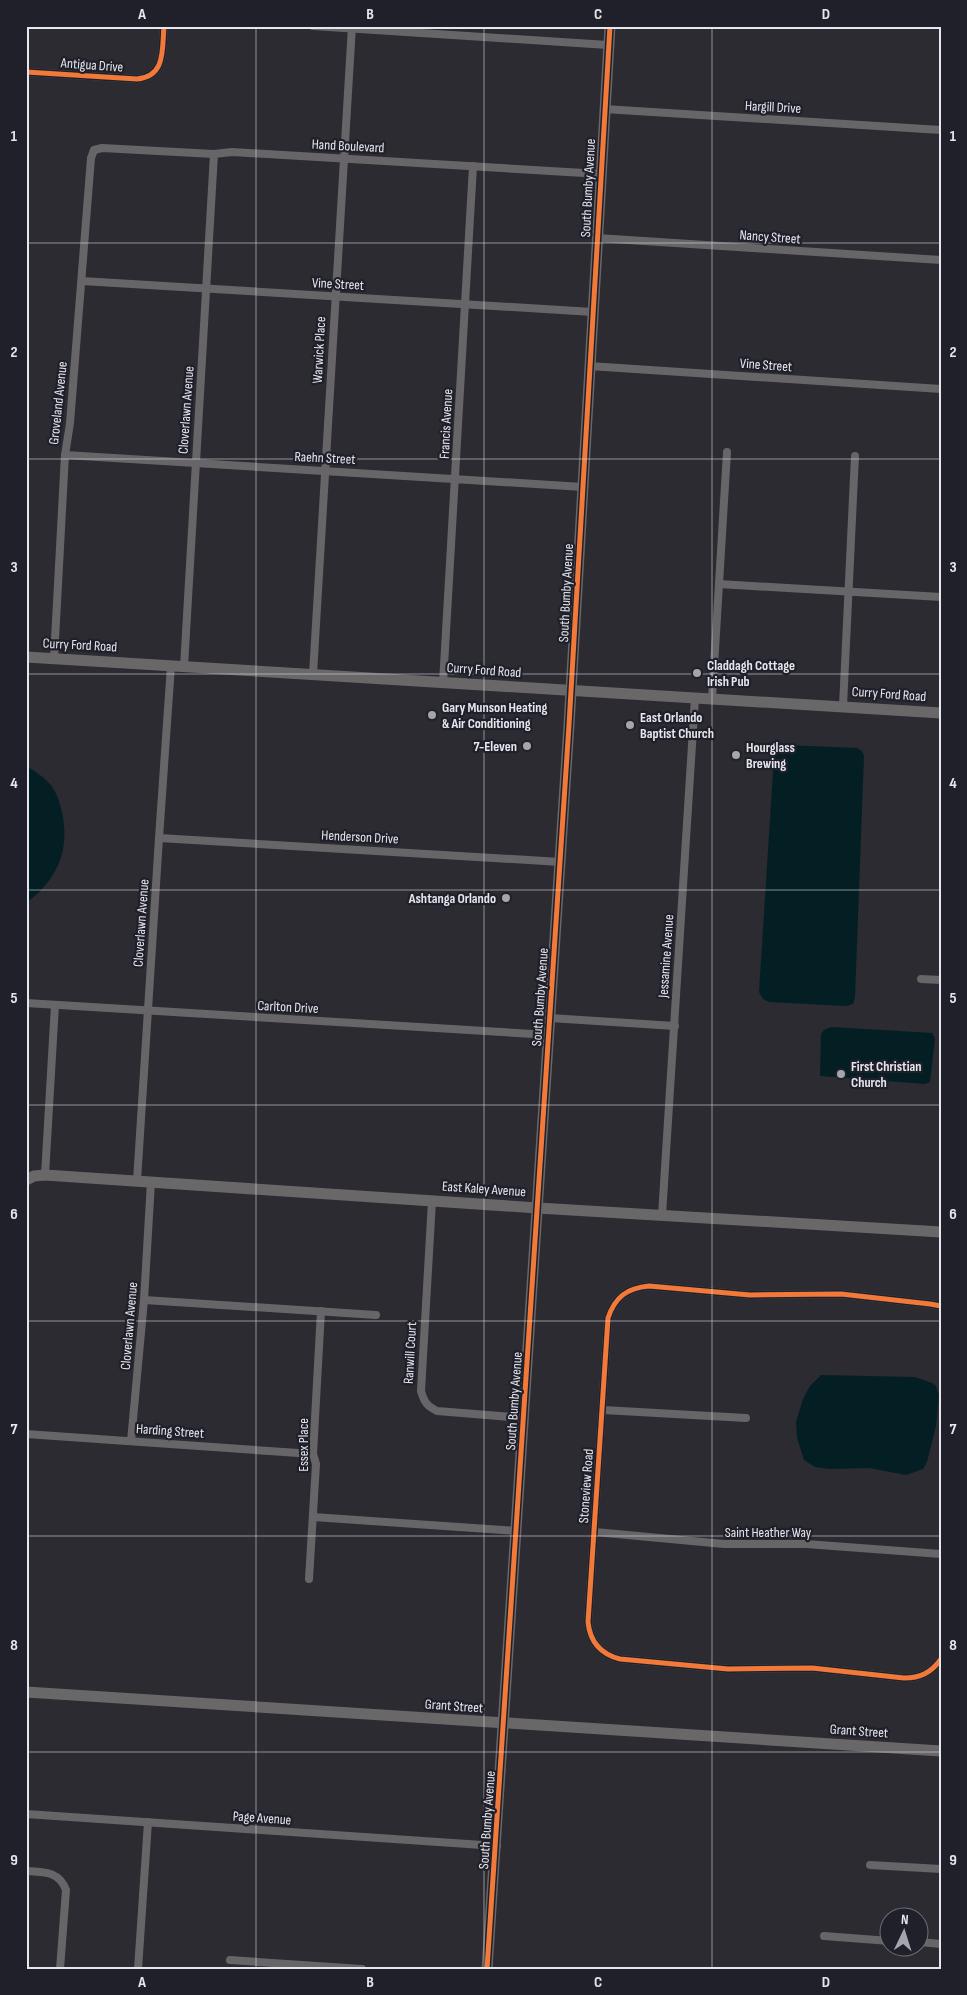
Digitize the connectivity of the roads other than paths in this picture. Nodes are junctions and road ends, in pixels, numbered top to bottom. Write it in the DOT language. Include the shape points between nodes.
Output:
graph roads {
  1 [pos="164,26"];
  2 [pos="313,26"];
  3 [pos="610,26"];
  4 [pos="352,28"];
  5 [pos="608,45"];
  6 [pos="26,72"];
  7 [pos="604,109"];
  8 [pos="941,130"];
  9 [pos="94,150"];
  10 [pos="214,154"];
  11 [pos="345,159"];
  12 [pos="473,166"];
  13 [pos="601,174"];
  14 [pos="597,238"];
  15 [pos="941,260"];
  16 [pos="82,281"];
  17 [pos="206,288"];
  18 [pos="335,296"];
  19 [pos="466,304"];
  20 [pos="593,312"];
  21 [pos="590,366"];
  22 [pos="941,389"];
  23 [pos="727,452"];
  24 [pos="65,455"];
  25 [pos="854,456"];
  26 [pos="195,464"];
  27 [pos="325,470"];
  28 [pos="456,479"];
  29 [pos="583,487"];
  30 [pos="719,584"];
  31 [pos="848,592"];
  32 [pos="941,597"];
  33 [pos="26,657"];
  34 [pos="54,658"];
  35 [pos="171,666"];
  36 [pos="184,667"];
  37 [pos="313,674"];
  38 [pos="443,683"];
  39 [pos="571,691"];
  40 [pos="695,698"];
  41 [pos="712,699"];
  42 [pos="843,706"];
  43 [pos="941,713"];
  44 [pos="159,838"];
  45 [pos="560,862"];
  46 [pos="921,979"];
  47 [pos="941,980"];
  48 [pos="26,1003"];
  49 [pos="54,1005"];
  50 [pos="148,1011"];
  51 [pos="550,1018"];
  52 [pos="674,1026"];
  53 [pos="549,1035"];
  54 [pos="44,1175"];
  55 [pos="26,1180"];
  56 [pos="137,1181"];
  57 [pos="151,1182"];
  58 [pos="432,1201"];
  59 [pos="538,1208"];
  60 [pos="662,1215"];
  61 [pos="941,1232"];
  62 [pos="144,1300"];
  63 [pos="941,1306"];
  64 [pos="321,1311"];
  65 [pos="376,1315"];
  66 [pos="602,1410"];
  67 [pos="524,1418"];
  68 [pos="746,1418"];
  69 [pos="26,1434"];
  70 [pos="131,1441"];
  71 [pos="313,1454"];
  72 [pos="313,1517"];
  73 [pos="517,1531"];
  74 [pos="595,1532"];
  75 [pos="941,1554"];
  76 [pos="309,1580"];
  77 [pos="941,1659"];
  78 [pos="26,1692"];
  79 [pos="504,1724"];
  80 [pos="941,1751"];
  81 [pos="26,1814"];
  82 [pos="148,1822"];
  83 [pos="497,1846"];
  84 [pos="870,1865"];
  85 [pos="941,1869"];
  86 [pos="26,1871"];
  87 [pos="824,1936"];
  88 [pos="880,1939"];
  89 [pos="230,1960"];
  90 [pos="261,1965"];
  91 [pos="60,1969"];
  92 [pos="138,1969"];
  93 [pos="362,1969"];
  94 [pos="487,1969"];
  1 -- 6 [label="street, Antigua Drive" via="162,54 156,72 148,78"];
  2 -- 4 [label="street"];
  3 -- 5 [label="street, South Bumby Avenue"];
  4 -- 5 [label="street"];
  4 -- 11 [label="street, Warwick Place"];
  5 -- 7 [label="street, South Bumby Avenue"];
  7 -- 8 [label="street, Hargill Drive"];
  7 -- 13 [label="street, South Bumby Avenue"];
  9 -- 10 [label="street, Hand Boulevard"];
  9 -- 16 [label="street, Groveland Avenue"];
  10 -- 11 [label="street, Hand Boulevard" via="232,152"];
  10 -- 17 [label="street, Cloverlawn Avenue"];
  11 -- 12 [label="street, Hand Boulevard"];
  11 -- 18 [label="street, Warwick Place"];
  12 -- 13 [label="street, Hand Boulevard"];
  12 -- 19 [label="street, Francis Avenue"];
  13 -- 14 [label="street, South Bumby Avenue"];
  14 -- 15 [label="street, Nancy Street"];
  14 -- 20 [label="street, South Bumby Avenue"];
  16 -- 17 [label="street, Vine Street"];
  16 -- 24 [label="street, Groveland Avenue"];
  17 -- 18 [label="street, Vine Street"];
  17 -- 26 [label="street, Cloverlawn Avenue"];
  18 -- 19 [label="street, Vine Street"];
  18 -- 27 [label="street, Warwick Place"];
  19 -- 20 [label="street, Vine Street"];
  19 -- 28 [label="street, Francis Avenue"];
  20 -- 21 [label="street, South Bumby Avenue"];
  21 -- 22 [label="street, Vine Street"];
  21 -- 29 [label="street, South Bumby Avenue"];
  23 -- 30 [label="street"];
  24 -- 26 [label="street, Raehn Street"];
  24 -- 34 [label="street, Groveland Avenue"];
  25 -- 31 [label="street"];
  26 -- 27 [label="street, Raehn Street"];
  26 -- 36 [label="street, Cloverlawn Avenue"];
  27 -- 28 [label="street, Raehn Street"];
  27 -- 37 [label="street, Warwick Place"];
  28 -- 29 [label="street, Raehn Street"];
  28 -- 38 [label="street, Francis Avenue"];
  29 -- 39 [label="street, South Bumby Avenue"];
  30 -- 31 [label="street"];
  30 -- 41 [label="street"];
  31 -- 32 [label="street"];
  31 -- 42 [label="street"];
  33 -- 34 [label="street, Curry Ford Road"];
  34 -- 35 [label="street, Curry Ford Road"];
  35 -- 36 [label="street, Curry Ford Road"];
  35 -- 44 [label="street, Cloverlawn Avenue"];
  36 -- 37 [label="street, Curry Ford Road"];
  37 -- 38 [label="street, Curry Ford Road"];
  38 -- 39 [label="street, Curry Ford Road"];
  39 -- 40 [label="street, Curry Ford Road"];
  39 -- 45 [label="street, South Bumby Avenue"];
  40 -- 41 [label="street, Curry Ford Road"];
  40 -- 52 [label="street, Jessamine Avenue"];
  41 -- 42 [label="street, Curry Ford Road"];
  42 -- 43 [label="street, Curry Ford Road"];
  44 -- 45 [label="street, Henderson Drive"];
  44 -- 50 [label="street, Cloverlawn Avenue"];
  45 -- 51 [label="street, South Bumby Avenue"];
  46 -- 47 [label="street"];
  48 -- 49 [label="street, Carlton Drive"];
  49 -- 50 [label="street, Carlton Drive"];
  49 -- 54 [label="street"];
  50 -- 53 [label="street, Carlton Drive"];
  50 -- 56 [label="street, Cloverlawn Avenue"];
  51 -- 52 [label="street"];
  51 -- 53 [label="street, South Bumby Avenue"];
  52 -- 60 [label="street, Jessamine Avenue"];
  53 -- 59 [label="street, South Bumby Avenue"];
  54 -- 55 [label="street, East Kaley Avenue"];
  54 -- 56 [label="street, East Kaley Avenue"];
  56 -- 57 [label="street, East Kaley Avenue"];
  57 -- 58 [label="street, East Kaley Avenue"];
  57 -- 62 [label="street, Cloverlawn Avenue"];
  58 -- 59 [label="street, East Kaley Avenue"];
  58 -- 67 [label="street, Ranwill Court" via="423,1401 437,1411"];
  59 -- 60 [label="street, East Kaley Avenue"];
  59 -- 67 [label="street, South Bumby Avenue"];
  60 -- 61 [label="street, East Kaley Avenue"];
  62 -- 64 [label="street"];
  62 -- 70 [label="street, Cloverlawn Avenue"];
  63 -- 66 [label="street, Stoneview Road" via="841,1294 750,1295 638,1287 626,1291 616,1300 608,1318"];
  64 -- 65 [label="street"];
  64 -- 71 [label="street, Essex Place"];
  66 -- 68 [label="street"];
  66 -- 74 [label="street, Stoneview Road"];
  67 -- 73 [label="street, South Bumby Avenue"];
  69 -- 70 [label="street, Harding Street"];
  70 -- 71 [label="street, Harding Street"];
  71 -- 72 [label="street, Essex Place" via="316,1464"];
  72 -- 73 [label="street"];
  72 -- 76 [label="street, Essex Place"];
  73 -- 79 [label="street, South Bumby Avenue"];
  74 -- 75 [label="street, Saint Heather Way" via="724,1544 806,1544"];
  74 -- 77 [label="street, Stoneview Road" via="589,1633 601,1651 610,1656 728,1669 812,1668 904,1678 927,1674"];
  78 -- 79 [label="street, Grant Street"];
  79 -- 80 [label="street, Grant Street"];
  79 -- 83 [label="street, South Bumby Avenue"];
  81 -- 82 [label="street, Page Avenue"];
  82 -- 83 [label="street, Page Avenue"];
  82 -- 92 [label="street"];
  83 -- 94 [label="street, South Bumby Avenue"];
  84 -- 85 [label="street"];
  86 -- 91 [label="street" via="58,1876 66,1890"];
  87 -- 88 [label="street"];
  89 -- 90 [label="street"];
  90 -- 93 [label="street"];
}
